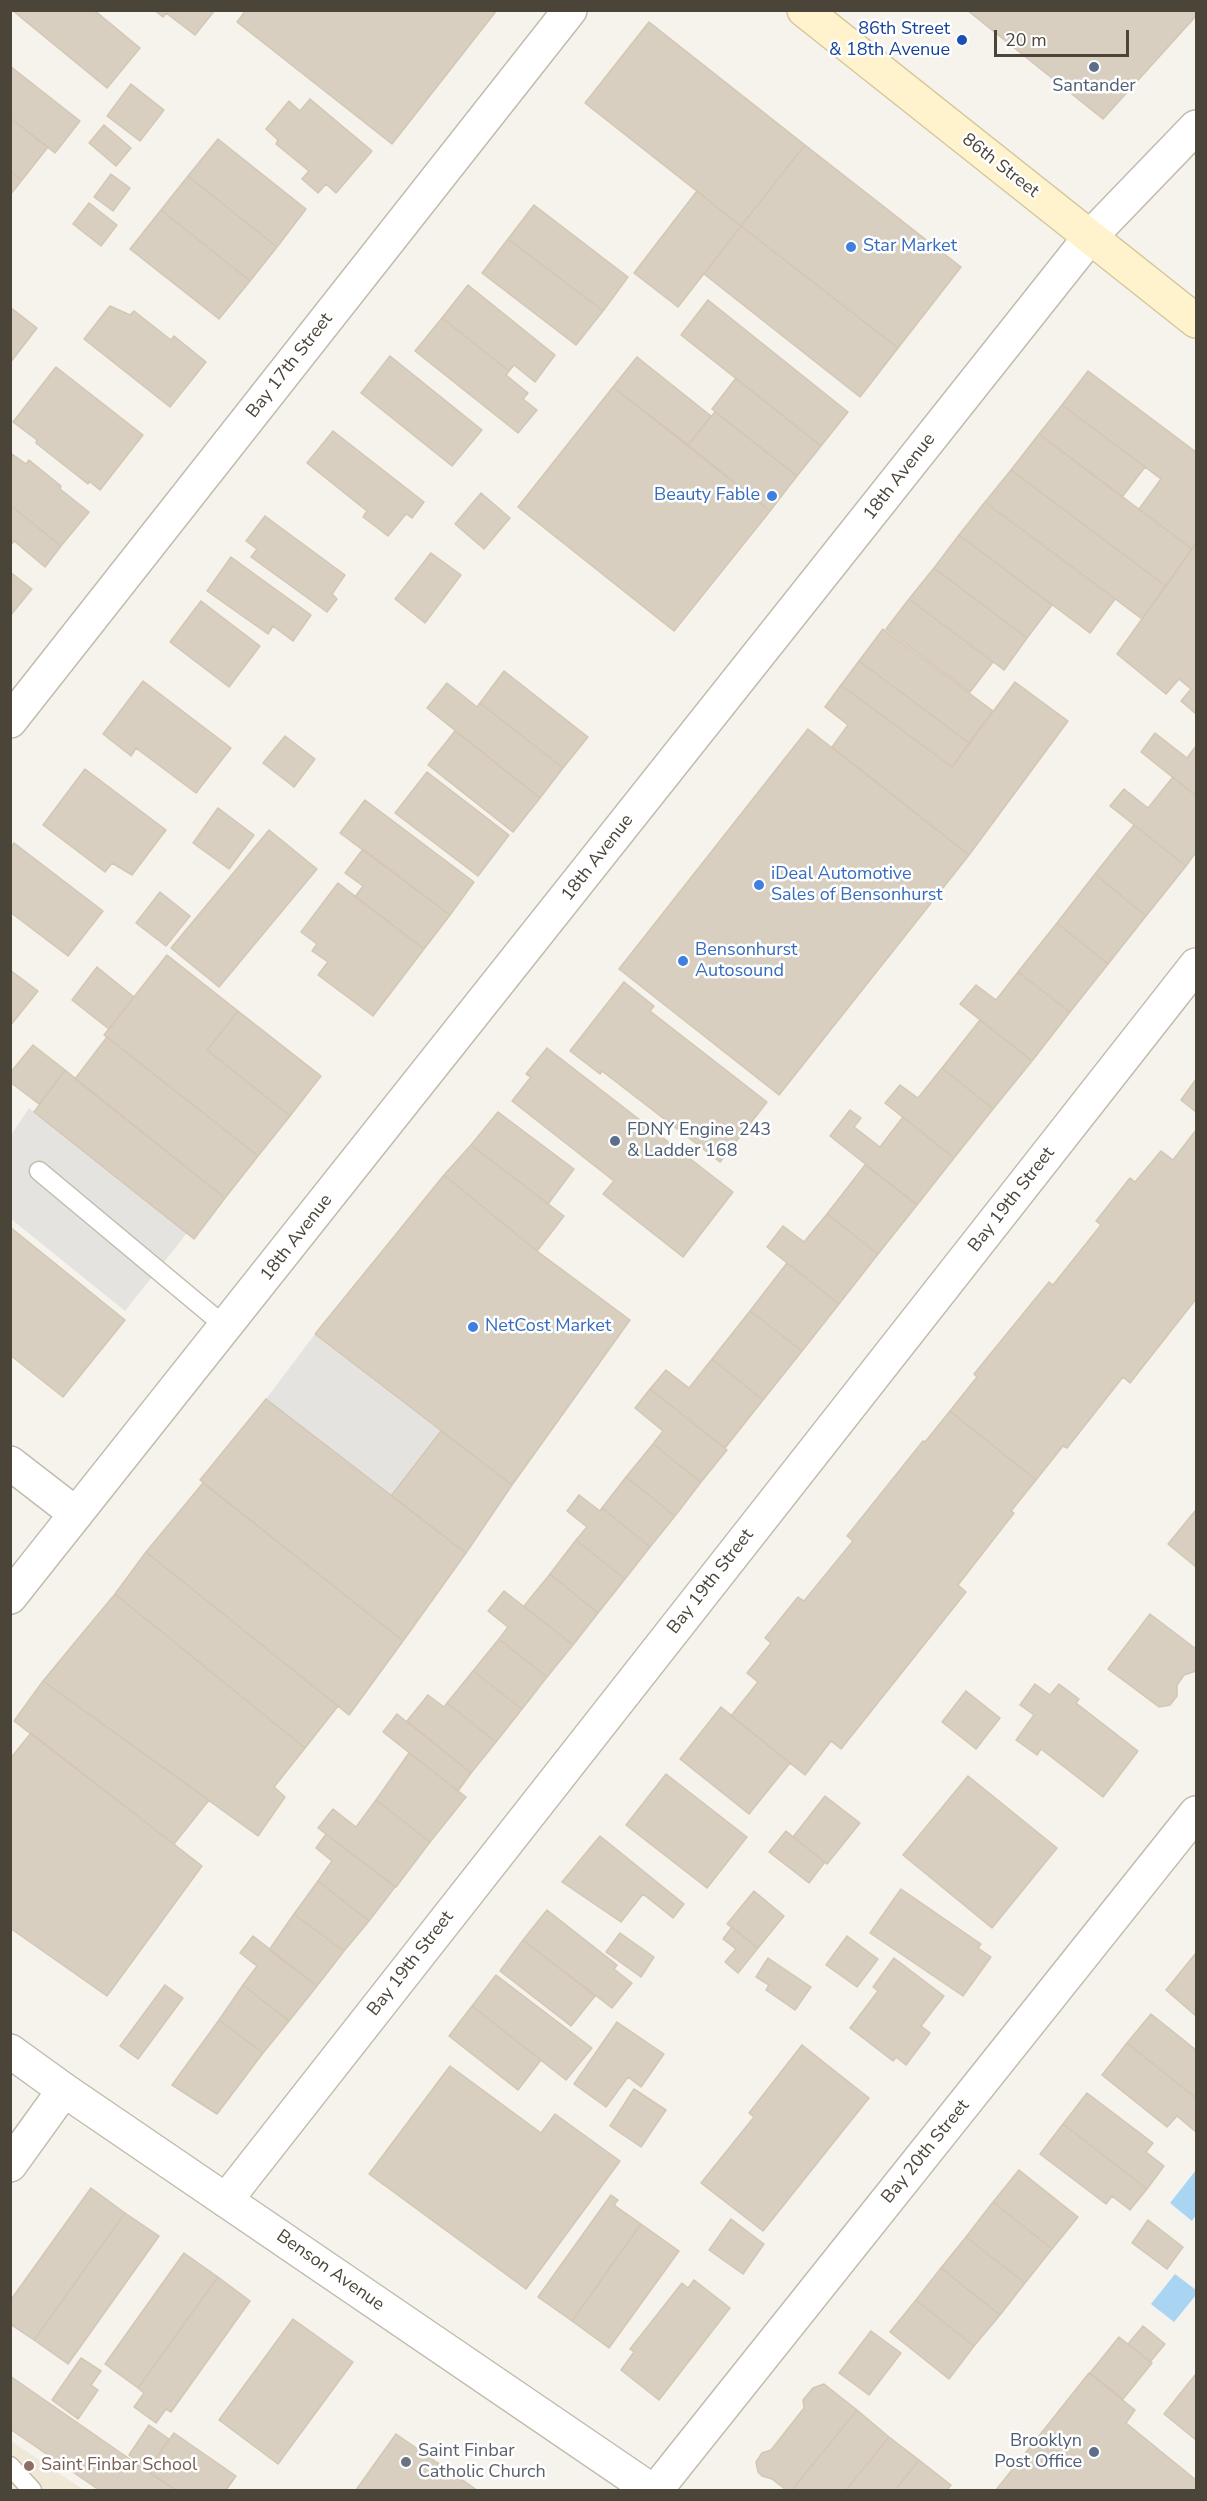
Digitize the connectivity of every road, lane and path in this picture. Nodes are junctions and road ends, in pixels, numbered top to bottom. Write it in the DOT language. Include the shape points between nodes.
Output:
graph roads {
  1 [pos="570,10"];
  2 [pos="804,10"];
  3 [pos="1197,127"];
  4 [pos="1090,237"];
  5 [pos="1197,321"];
  6 [pos="10,721"];
  7 [pos="1197,965"];
  8 [pos="39,1171"];
  9 [pos="226,1327"];
  10 [pos="10,1463"];
  11 [pos="76,1514"];
  12 [pos="10,1597"];
  13 [pos="1197,1813"];
  14 [pos="10,2051"];
  15 [pos="64,2090"];
  16 [pos="10,2165"];
  17 [pos="226,2200"];
  18 [pos="10,2466"];
  19 [pos="32,2490"];
  20 [pos="651,2490"];
  21 [pos="656,2490"];
  1 -- 6 [label="street, Bay 17th Street"];
  2 -- 4 [label="main road, 86th Street"];
  3 -- 4 [label="street, 18th Avenue"];
  4 -- 5 [label="main road, 86th Street"];
  4 -- 9 [label="street, 18th Avenue"];
  7 -- 17 [label="street, Bay 19th Street"];
  8 -- 9 [label="lane"];
  9 -- 11 [label="street, 18th Avenue"];
  10 -- 11 [label="street"];
  11 -- 12 [label="street, 18th Avenue"];
  13 -- 21 [label="street, Bay 20th Street"];
  14 -- 15 [label="street, Benson Avenue"];
  15 -- 16 [label="street"];
  15 -- 17 [label="street, Benson Avenue"];
  17 -- 20 [label="street, Benson Avenue"];
  18 -- 19 [label="lane"];
}
